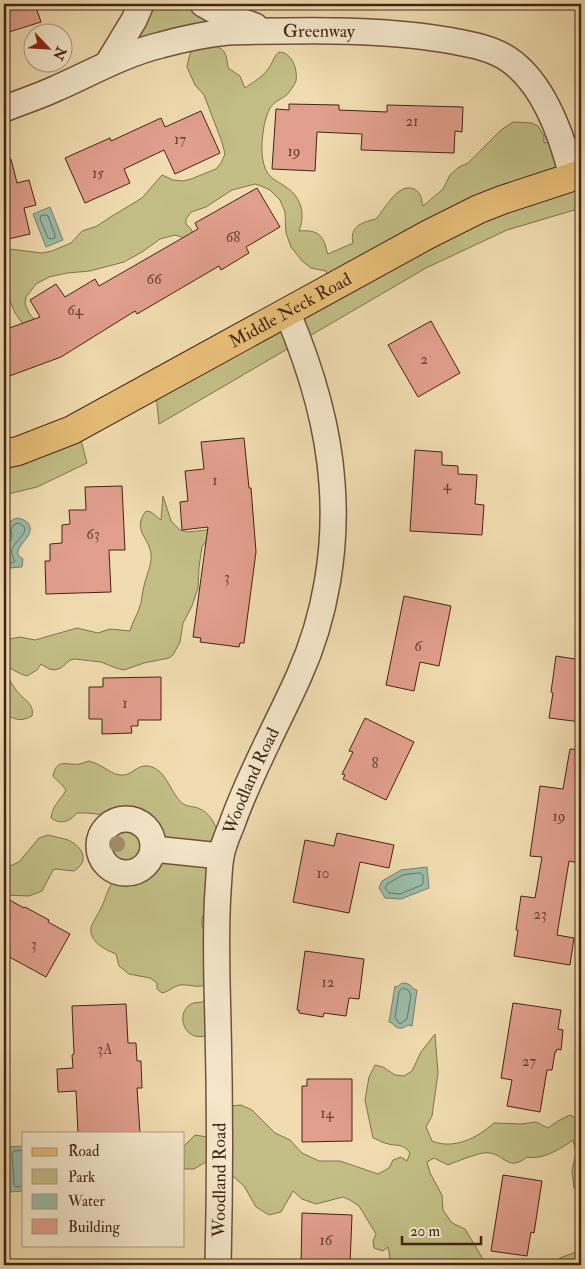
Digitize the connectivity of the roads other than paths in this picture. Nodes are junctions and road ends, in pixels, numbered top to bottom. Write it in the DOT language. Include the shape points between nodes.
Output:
graph roads {
  1 [pos="141,4"];
  2 [pos="203,4"];
  3 [pos="271,31"];
  4 [pos="108,64"];
  5 [pos="4,109"];
  6 [pos="577,175"];
  7 [pos="286,312"];
  8 [pos="4,454"];
  9 [pos="152,849"];
  10 [pos="221,856"];
  11 [pos="218,1265"];
  1 -- 4 [label="street"];
  2 -- 3 [label="street" via="221,14"];
  3 -- 4 [label="street, Greenway" via="193,37"];
  3 -- 6 [label="street, Greenway" via="374,32 474,45 498,53 519,68 543,99"];
  4 -- 5 [label="street, Greenway"];
  6 -- 7 [label="main road, Middle Neck Road" via="479,209"];
  7 -- 8 [label="main road, Middle Neck Road" via="72,430"];
  7 -- 10 [label="street, Woodland Road" via="308,369 327,440 333,504 329,573 315,633 300,673 239,803"];
  9 -- 10 [label="street"];
  10 -- 11 [label="street, Woodland Road" via="216,933 220,1166"];
}
